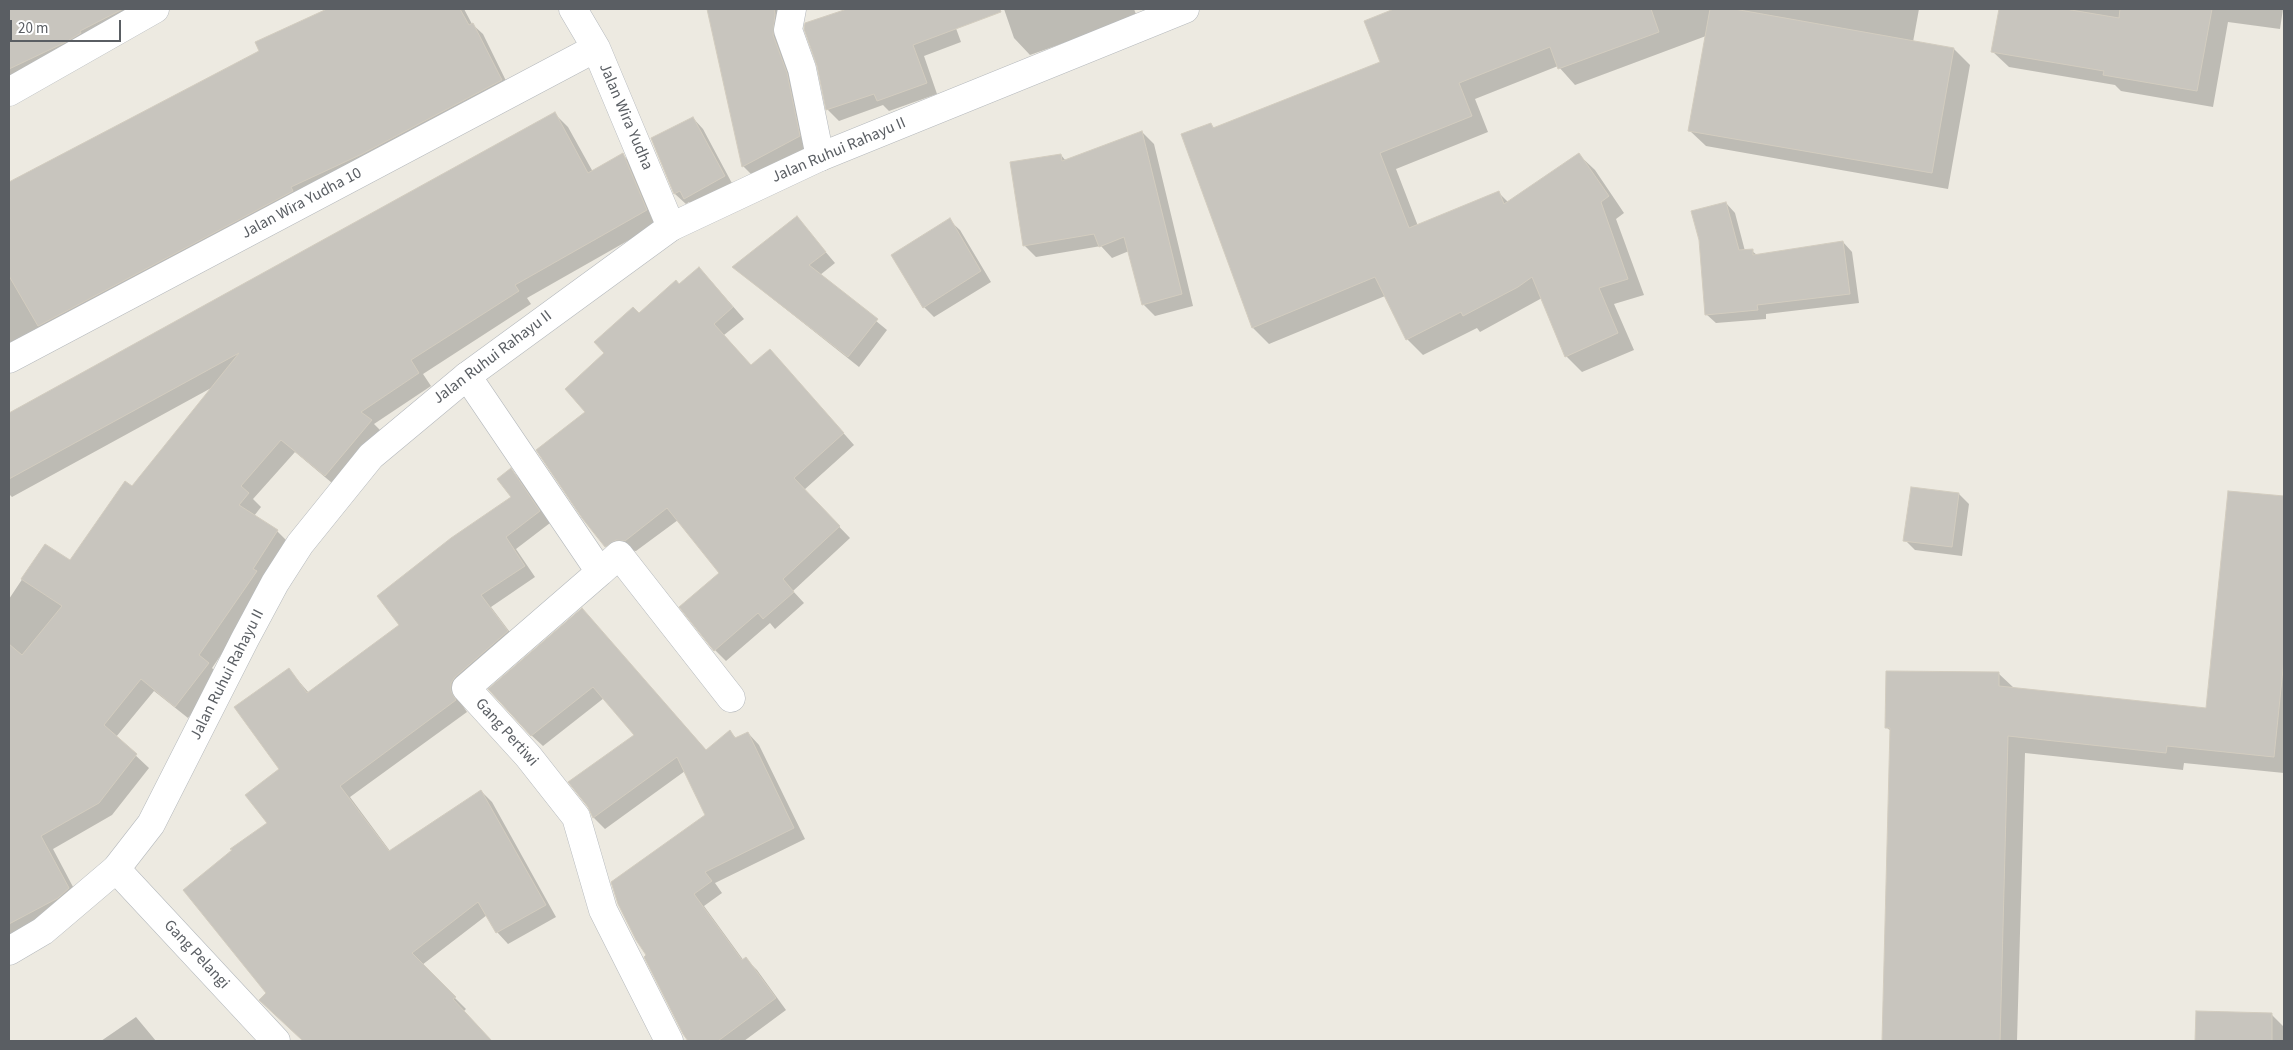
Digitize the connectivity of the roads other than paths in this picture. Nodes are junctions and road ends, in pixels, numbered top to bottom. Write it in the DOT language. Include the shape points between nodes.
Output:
graph roads {
  1 [pos="155,9"];
  2 [pos="572,9"];
  3 [pos="792,9"];
  4 [pos="1185,9"];
  5 [pos="596,48"];
  6 [pos="9,92"];
  7 [pos="820,157"];
  8 [pos="671,227"];
  9 [pos="9,359"];
  10 [pos="467,376"];
  11 [pos="600,572"];
  12 [pos="731,698"];
  13 [pos="116,869"];
  14 [pos="9,951"];
  15 [pos="276,1041"];
  16 [pos="669,1041"];
  1 -- 6 [label="street"];
  2 -- 5 [label="street, Jalan Wira Yudha"];
  3 -- 7 [label="street" via="788,30 802,69"];
  4 -- 7 [label="street, Jalan Ruhui Rahayu II"];
  5 -- 8 [label="street, Jalan Wira Yudha"];
  5 -- 9 [label="street, Jalan Wira Yudha 10"];
  7 -- 8 [label="street, Jalan Ruhui Rahayu II"];
  8 -- 10 [label="street, Jalan Ruhui Rahayu II"];
  10 -- 11 [label="street"];
  10 -- 13 [label="street, Jalan Ruhui Rahayu II" via="371,456 300,544 262,607 151,824"];
  11 -- 12 [label="street" via="619,555"];
  11 -- 16 [label="street, Gang Pertiwi" via="466,688 528,756 576,817 603,910"];
  13 -- 14 [label="street, Jalan Ruhui Rahayu II" via="43,931"];
  13 -- 15 [label="street, Gang Pelangi"];
}
